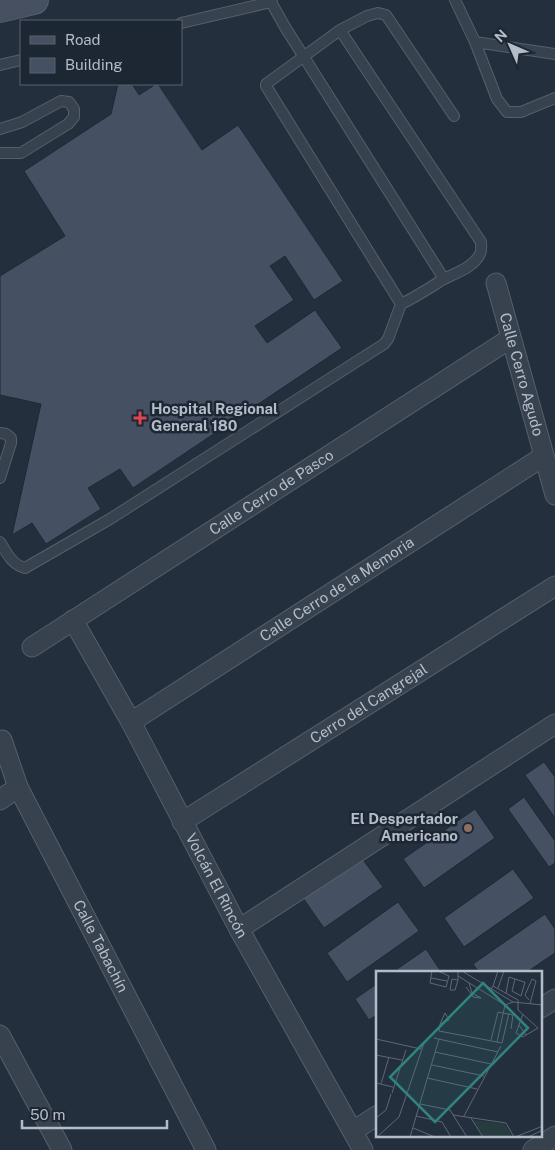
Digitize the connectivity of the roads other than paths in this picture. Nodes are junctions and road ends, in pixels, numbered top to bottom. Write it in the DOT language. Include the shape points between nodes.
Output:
graph roads {
  1 [pos="34,0"];
  2 [pos="455,0"];
  3 [pos="272,1"];
  4 [pos="0,8"];
  5 [pos="182,23"];
  6 [pos="340,30"];
  7 [pos="475,42"];
  8 [pos="555,54"];
  9 [pos="303,57"];
  10 [pos="20,60"];
  11 [pos="0,65"];
  12 [pos="555,98"];
  13 [pos="454,116"];
  14 [pos="0,129"];
  15 [pos="0,153"];
  16 [pos="444,280"];
  17 [pos="496,283"];
  18 [pos="401,304"];
  19 [pos="511,338"];
  20 [pos="0,433"];
  21 [pos="544,456"];
  22 [pos="0,478"];
  23 [pos="555,494"];
  24 [pos="0,542"];
  25 [pos="555,586"];
  26 [pos="73,620"];
  27 [pos="32,647"];
  28 [pos="130,722"];
  29 [pos="555,724"];
  30 [pos="2,740"];
  31 [pos="18,787"];
  32 [pos="0,800"];
  33 [pos="182,822"];
  34 [pos="239,929"];
  35 [pos="555,999"];
  36 [pos="542,1007"];
  37 [pos="0,1035"];
  38 [pos="376,1116"];
  39 [pos="354,1131"];
  40 [pos="555,1136"];
  41 [pos="62,1150"];
  42 [pos="206,1150"];
  43 [pos="364,1150"];
  44 [pos="533,1150"];
  1 -- 4 [label="main road"];
  2 -- 7 [label="lane"];
  3 -- 5 [label="lane"];
  3 -- 9 [label="lane"];
  6 -- 9 [label="lane"];
  6 -- 13 [label="lane" via="367,16 386,15"];
  6 -- 16 [label="lane" via="482,242 481,253 473,262"];
  7 -- 8 [label="lane"];
  7 -- 12 [label="lane" via="497,99 507,112 520,112"];
  9 -- 16 [label="lane"];
  9 -- 18 [label="lane" via="266,86"];
  10 -- 11 [label="lane"];
  14 -- 15 [label="lane" via="22,122 61,101 69,102 74,109 74,117 68,124 21,153"];
  16 -- 18 [label="lane"];
  17 -- 19 [label="street, Calle Cerro Agudo"];
  18 -- 24 [label="lane" via="384,344 110,519 24,568 12,562"];
  19 -- 21 [label="street, Calle Cerro Agudo"];
  19 -- 26 [label="street, Calle Cerro de Pasco"];
  20 -- 22 [label="lane" via="6,434 11,443"];
  21 -- 23 [label="street, Calle Cerro Agudo"];
  21 -- 28 [label="street, Calle Cerro de la Memoria"];
  25 -- 33 [label="street, Cerro del Cangrejal"];
  26 -- 27 [label="street, Calle Cerro de Pasco"];
  26 -- 28 [label="street, Volcán El Rincón"];
  28 -- 33 [label="street, Volcán El Rincón"];
  29 -- 34 [label="street"];
  30 -- 31 [label="street, Calle Tabachín"];
  31 -- 32 [label="street"];
  31 -- 42 [label="street, Calle Tabachín"];
  33 -- 34 [label="street, Volcán El Rincón"];
  34 -- 39 [label="street, Volcán El Rincón"];
  35 -- 36 [label="street"];
  37 -- 41 [label="street"];
  38 -- 39 [label="street"];
  39 -- 43 [label="street, Volcán El Rincón"];
  40 -- 44 [label="street"];
}
